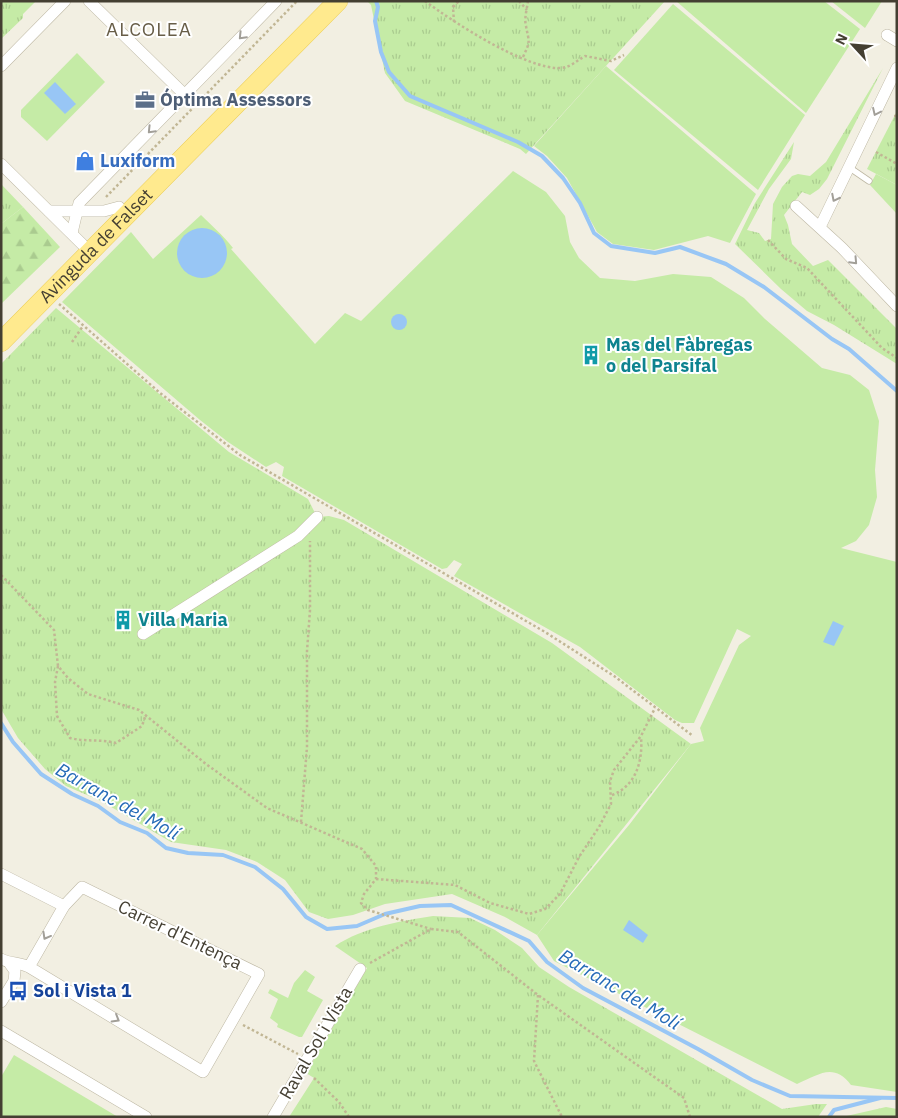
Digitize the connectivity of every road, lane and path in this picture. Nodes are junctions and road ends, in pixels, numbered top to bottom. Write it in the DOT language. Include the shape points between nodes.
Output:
graph roads {
  1 [pos="65,1"];
  2 [pos="89,1"];
  3 [pos="276,1"];
  4 [pos="297,1"];
  5 [pos="322,1"];
  6 [pos="338,1"];
  7 [pos="426,1"];
  8 [pos="459,1"];
  9 [pos="519,1"];
  10 [pos="528,1"];
  11 [pos="527,10"];
  12 [pos="454,23"];
  13 [pos="624,55"];
  14 [pos="523,58"];
  15 [pos="1,66"];
  16 [pos="897,68"];
  17 [pos="185,95"];
  18 [pos="876,152"];
  19 [pos="1,164"];
  20 [pos="897,164"];
  21 [pos="850,168"];
  22 [pos="869,181"];
  23 [pos="112,203"];
  24 [pos="796,206"];
  25 [pos="49,211"];
  26 [pos="77,211"];
  27 [pos="820,227"];
  28 [pos="77,239"];
  29 [pos="768,240"];
  30 [pos="48,295"];
  31 [pos="897,306"];
  32 [pos="1,326"];
  33 [pos="84,326"];
  34 [pos="1,342"];
  35 [pos="72,342"];
  36 [pos="897,358"];
  37 [pos="314,520"];
  38 [pos="1,574"];
  39 [pos="144,634"];
  40 [pos="58,666"];
  41 [pos="654,708"];
  42 [pos="145,717"];
  43 [pos="641,736"];
  44 [pos="693,736"];
  45 [pos="612,795"];
  46 [pos="301,822"];
  47 [pos="1,874"];
  48 [pos="376,878"];
  49 [pos="64,906"];
  50 [pos="431,930"];
  51 [pos="6,961"];
  52 [pos="29,967"];
  53 [pos="360,969"];
  54 [pos="538,995"];
  55 [pos="1,1002"];
  56 [pos="234,1019"];
  57 [pos="1,1031"];
  58 [pos="299,1055"];
  59 [pos="314,1078"];
  60 [pos="146,1117"];
  61 [pos="273,1117"];
  62 [pos="349,1117"];
  63 [pos="562,1117"];
  64 [pos="690,1117"];
  1 -- 15 [label="street"];
  2 -- 17 [label="street"];
  3 -- 17 [label="street, Avinguda de Falset, one-way"];
  4 -- 23 [label="path"];
  5 -- 23 [label="main road, Avinguda de Falset"];
  6 -- 30 [label="main road, Avinguda de Falset"];
  7 -- 12 [label="path"];
  8 -- 12 [label="path" via="453,7"];
  9 -- 11 [label="path"];
  10 -- 11 [label="path"];
  11 -- 14 [label="path" via="526,26 530,35"];
  12 -- 14 [label="path"];
  13 -- 14 [label="path" via="611,61 585,56 571,66 559,68"];
  16 -- 21 [label="street, one-way"];
  17 -- 26 [label="street, Avinguda de Falset, one-way" via="79,203"];
  18 -- 20 [label="path"];
  19 -- 25 [label="street"];
  21 -- 22 [label="lane"];
  21 -- 27 [label="street, one-way"];
  23 -- 26 [label="street" via="104,211"];
  23 -- 28 [label="main road, Avinguda de Falset"];
  24 -- 27 [label="street"];
  25 -- 26 [label="street"];
  25 -- 28 [label="street"];
  26 -- 28 [label="street, Avinguda de Falset"];
  27 -- 31 [label="street, one-way"];
  28 -- 32 [label="main road, Avinguda de Falset"];
  29 -- 36 [label="path" via="786,259 807,268 882,348"];
  30 -- 33 [label="path"];
  30 -- 34 [label="main road, Avinguda de Falset"];
  33 -- 35 [label="path"];
  33 -- 41 [label="path" via="160,393 240,455 545,632 614,676"];
  37 -- 39 [label="street" via="298,536 260,562"];
  37 -- 46 [label="path"];
  38 -- 40 [label="path" via="54,630"];
  40 -- 42 [label="path" via="88,694 139,710"];
  40 -- 42 [label="path" via="55,682 57,716 70,738 116,743 142,726"];
  41 -- 43 [label="path"];
  41 -- 44 [label="path"];
  42 -- 46 [label="path" via="267,808"];
  43 -- 45 [label="path" via="614,770 610,781"];
  43 -- 45 [label="path" via="640,764 634,777 627,788"];
  45 -- 48 [label="path" via="599,827 578,857 560,894 545,910 529,914 490,903 455,885"];
  46 -- 48 [label="path" via="362,849 376,866"];
  47 -- 49 [label="street"];
  48 -- 50 [label="path" via="361,903 368,910"];
  49 -- 52 [label="street, one-way"];
  49 -- 56 [label="street, Carrer d'Entença" via="82,887 259,974"];
  50 -- 53 [label="path"];
  50 -- 54 [label="path" via="458,932"];
  51 -- 52 [label="street" via="20,962"];
  51 -- 55 [label="street" via="15,971 14,981"];
  52 -- 56 [label="street, one-way" via="203,1072"];
  53 -- 61 [label="street, Raval Sol i Vista"];
  54 -- 63 [label="path" via="534,1061"];
  54 -- 64 [label="path" via="684,1098"];
  56 -- 58 [label="path"];
  57 -- 60 [label="street"];
  59 -- 62 [label="path" via="339,1102"];
}
